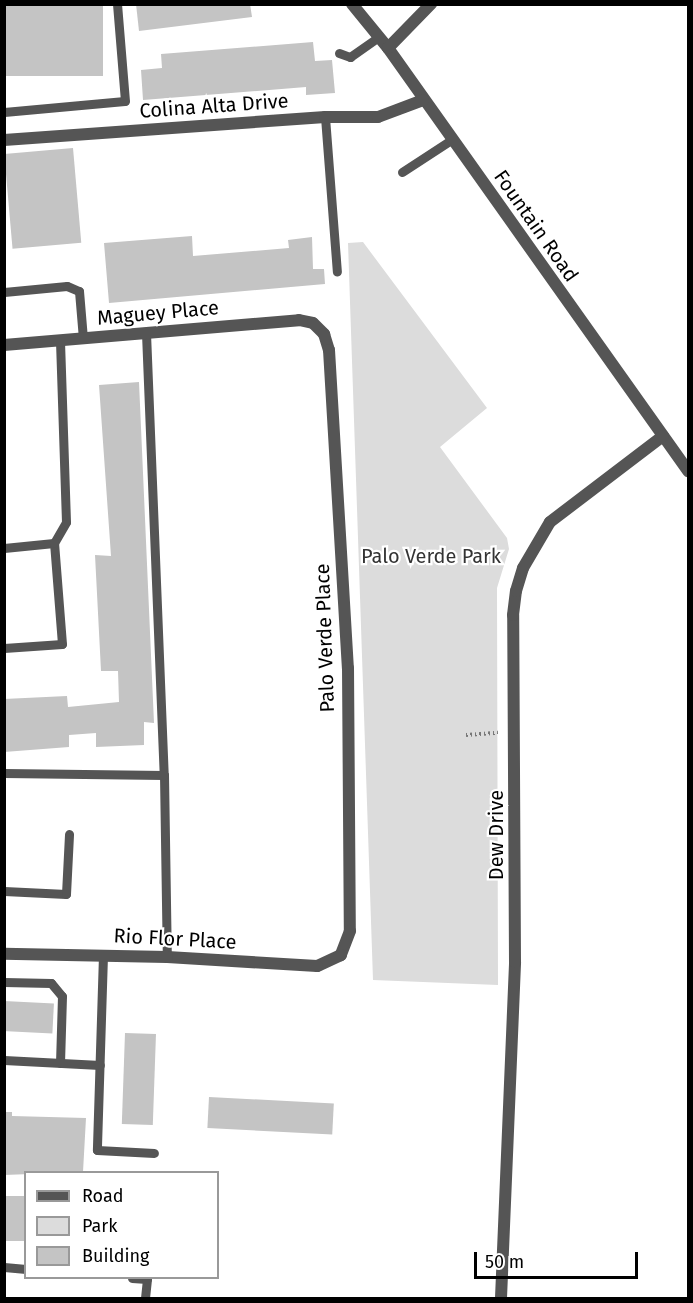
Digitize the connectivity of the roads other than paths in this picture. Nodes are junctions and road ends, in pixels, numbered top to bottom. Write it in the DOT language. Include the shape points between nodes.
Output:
graph roads {
  1 [pos="117,4"];
  2 [pos="352,4"];
  3 [pos="431,4"];
  4 [pos="379,37"];
  5 [pos="388,48"];
  6 [pos="339,53"];
  7 [pos="423,100"];
  8 [pos="4,112"];
  9 [pos="325,117"];
  10 [pos="4,140"];
  11 [pos="451,140"];
  12 [pos="402,172"];
  13 [pos="337,272"];
  14 [pos="4,292"];
  15 [pos="314,323"];
  16 [pos="146,333"];
  17 [pos="83,339"];
  18 [pos="60,341"];
  19 [pos="4,345"];
  20 [pos="663,436"];
  21 [pos="688,471"];
  22 [pos="54,543"];
  23 [pos="4,548"];
  24 [pos="4,640"];
  25 [pos="5,648"];
  26 [pos="4,773"];
  27 [pos="164,775"];
  28 [pos="69,834"];
  29 [pos="4,891"];
  30 [pos="4,954"];
  31 [pos="103,955"];
  32 [pos="340,955"];
  33 [pos="167,957"];
  34 [pos="4,982"];
  35 [pos="4,1060"];
  36 [pos="60,1063"];
  37 [pos="100,1065"];
  38 [pos="154,1153"];
  39 [pos="4,1267"];
  40 [pos="24,1269"];
  41 [pos="147,1279"];
  42 [pos="145,1299"];
  43 [pos="501,1299"];
  1 -- 8 [label="lane" via="125,101"];
  2 -- 4 [label="street, Fountain Road"];
  3 -- 5 [label="street"];
  4 -- 5 [label="street, Fountain Road"];
  4 -- 6 [label="lane" via="350,57"];
  5 -- 7 [label="street, Fountain Road"];
  7 -- 9 [label="street, Colina Alta Drive" via="378,117"];
  7 -- 11 [label="street, Fountain Road"];
  9 -- 10 [label="street, Colina Alta Drive"];
  9 -- 13 [label="lane"];
  11 -- 12 [label="lane"];
  11 -- 20 [label="street, Fountain Road"];
  14 -- 17 [label="lane" via="67,285 79,291"];
  15 -- 16 [label="street, Maguey Place" via="300,320"];
  15 -- 32 [label="street, Palo Verde Place" via="324,334 329,350 348,668 350,931"];
  16 -- 17 [label="street, Maguey Place"];
  16 -- 27 [label="lane"];
  17 -- 18 [label="street, Maguey Place"];
  18 -- 19 [label="street, Maguey Place"];
  18 -- 22 [label="lane" via="66,522"];
  20 -- 21 [label="street, Fountain Road"];
  20 -- 43 [label="street, Dew Drive" via="568,505 534,546 523,568 513,615 515,962"];
  22 -- 23 [label="lane"];
  22 -- 25 [label="lane" via="62,644"];
  24 -- 25 [label="lane"];
  26 -- 27 [label="lane"];
  27 -- 33 [label="lane"];
  28 -- 29 [label="lane" via="66,894"];
  30 -- 31 [label="street, Rio Flor Place"];
  31 -- 33 [label="street, Rio Flor Place"];
  31 -- 37 [label="lane"];
  32 -- 33 [label="street, Rio Flor Place" via="317,966"];
  34 -- 36 [label="lane" via="51,983 62,996"];
  35 -- 36 [label="lane"];
  36 -- 37 [label="lane"];
  37 -- 38 [label="lane" via="98,1150"];
  39 -- 40 [label="lane"];
  41 -- 42 [label="lane"];
}
